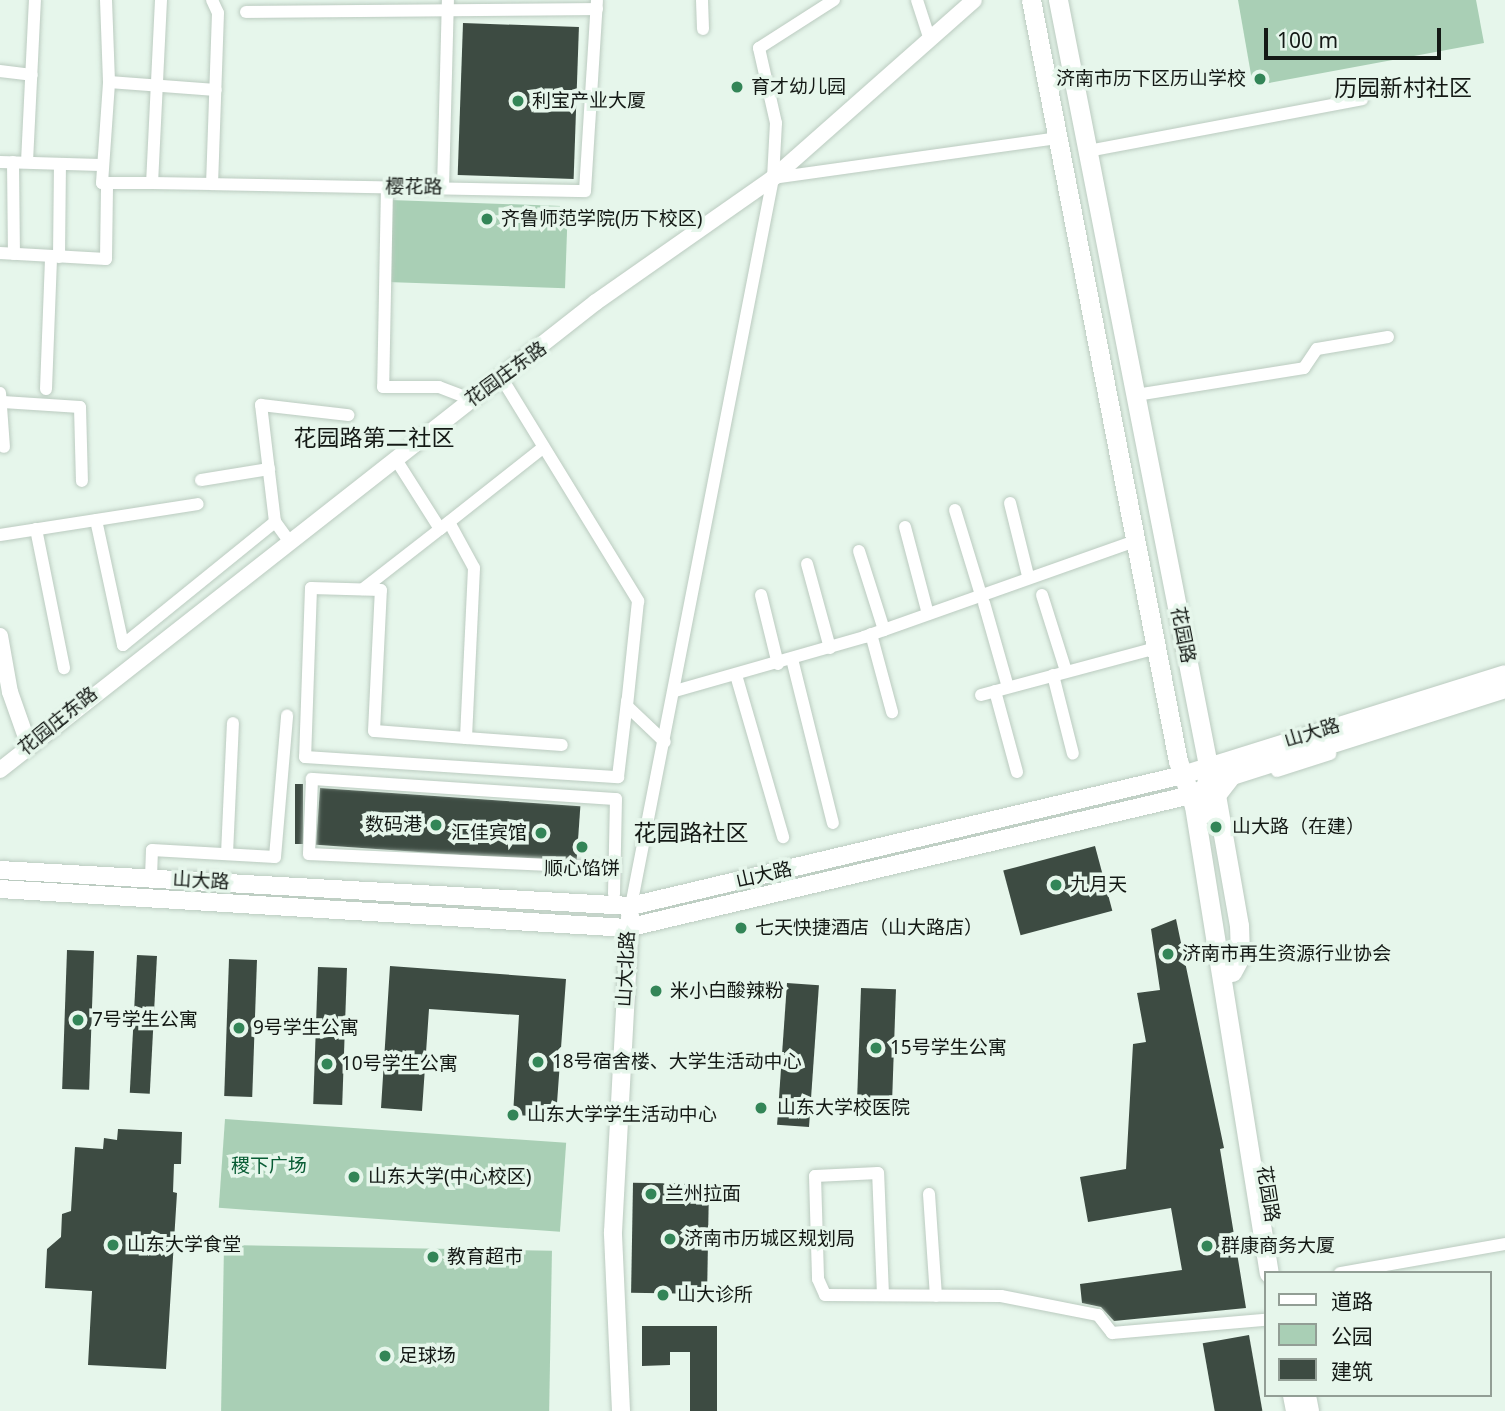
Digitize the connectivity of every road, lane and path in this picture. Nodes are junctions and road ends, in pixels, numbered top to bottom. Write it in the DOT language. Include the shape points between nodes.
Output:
graph roads {
  1 [pos="35,0"];
  2 [pos="106,0"];
  3 [pos="160,0"];
  4 [pos="212,0"];
  5 [pos="702,0"];
  6 [pos="834,0"];
  7 [pos="917,0"];
  8 [pos="974,0"];
  9 [pos="1031,0"];
  10 [pos="1058,0"];
  11 [pos="597,4"];
  12 [pos="448,5"];
  13 [pos="246,12"];
  14 [pos="703,29"];
  15 [pos="929,37"];
  16 [pos="0,71"];
  17 [pos="32,75"];
  18 [pos="109,82"];
  19 [pos="157,86"];
  20 [pos="216,90"];
  21 [pos="1362,99"];
  22 [pos="1058,138"];
  23 [pos="1088,151"];
  24 [pos="6,162"];
  25 [pos="27,162"];
  26 [pos="60,164"];
  27 [pos="100,165"];
  28 [pos="773,178"];
  29 [pos="107,183"];
  30 [pos="152,183"];
  31 [pos="212,184"];
  32 [pos="387,187"];
  33 [pos="443,188"];
  34 [pos="0,253"];
  35 [pos="14,254"];
  36 [pos="55,256"];
  37 [pos="1388,337"];
  38 [pos="501,377"];
  39 [pos="46,389"];
  40 [pos="1136,395"];
  41 [pos="2,397"];
  42 [pos="471,399"];
  43 [pos="348,415"];
  44 [pos="4,447"];
  45 [pos="544,447"];
  46 [pos="396,458"];
  47 [pos="269,469"];
  48 [pos="201,480"];
  49 [pos="82,481"];
  50 [pos="1010,503"];
  51 [pos="198,504"];
  52 [pos="955,510"];
  53 [pos="96,520"];
  54 [pos="275,522"];
  55 [pos="444,525"];
  56 [pos="905,527"];
  57 [pos="36,529"];
  58 [pos="0,535"];
  59 [pos="289,541"];
  60 [pos="1135,541"];
  61 [pos="859,551"];
  62 [pos="807,564"];
  63 [pos="1028,576"];
  64 [pos="363,589"];
  65 [pos="761,594"];
  66 [pos="1042,595"];
  67 [pos="983,599"];
  68 [pos="928,614"];
  69 [pos="878,632"];
  70 [pos="0,636"];
  71 [pos="830,648"];
  72 [pos="1156,648"];
  73 [pos="792,659"];
  74 [pos="778,664"];
  75 [pos="64,668"];
  76 [pos="1059,673"];
  77 [pos="1505,674"];
  78 [pos="736,675"];
  79 [pos="1002,689"];
  80 [pos="1505,689"];
  81 [pos="675,691"];
  82 [pos="981,695"];
  83 [pos="7,702"];
  84 [pos="627,706"];
  85 [pos="892,712"];
  86 [pos="287,716"];
  87 [pos="233,723"];
  88 [pos="466,738"];
  89 [pos="665,742"];
  90 [pos="28,743"];
  91 [pos="562,745"];
  92 [pos="1073,754"];
  93 [pos="1205,767"];
  94 [pos="0,770"];
  95 [pos="1017,772"];
  96 [pos="1183,775"];
  97 [pos="1211,787"];
  98 [pos="833,823"];
  99 [pos="783,837"];
  100 [pos="227,854"];
  101 [pos="615,868"];
  102 [pos="0,870"];
  103 [pos="151,878"];
  104 [pos="0,889"];
  105 [pos="614,894"];
  106 [pos="631,906"];
  107 [pos="631,928"];
  108 [pos="929,1194"];
  109 [pos="1505,1244"];
  110 [pos="1269,1271"];
  111 [pos="1281,1271"];
  112 [pos="1351,1271"];
  113 [pos="883,1295"];
  114 [pos="936,1296"];
  115 [pos="1264,1320"];
  116 [pos="621,1411"];
  117 [pos="627,1411"];
  1 -- 17 [label="street"];
  2 -- 18 [label="street"];
  3 -- 19 [label="street"];
  4 -- 20 [label="street" via="218,13"];
  5 -- 14 [label="street"];
  6 -- 28 [label="street" via="759,48 776,123"];
  7 -- 15 [label="street"];
  8 -- 15 [label="street, 花园庄东路"];
  9 -- 22 [label="main road, 花园路"];
  10 -- 23 [label="main road, 花园路"];
  11 -- 12 [label="street"];
  11 -- 33 [label="street, 樱花路" via="585,191"];
  12 -- 13 [label="street"];
  12 -- 33 [label="street"];
  15 -- 28 [label="street, 花园庄东路"];
  16 -- 17 [label="street"];
  17 -- 25 [label="street"];
  18 -- 19 [label="street"];
  18 -- 29 [label="street" via="102,183"];
  19 -- 20 [label="street"];
  19 -- 30 [label="street"];
  20 -- 31 [label="street"];
  21 -- 23 [label="street"];
  22 -- 28 [label="street"];
  22 -- 60 [label="main road, 花园路"];
  23 -- 40 [label="main road, 花园路"];
  24 -- 25 [label="street"];
  24 -- 35 [label="street"];
  25 -- 26 [label="street"];
  26 -- 27 [label="street"];
  26 -- 36 [label="street"];
  28 -- 38 [label="street, 花园庄东路" via="596,302"];
  28 -- 81 [label="street"];
  29 -- 30 [label="street, 樱花路"];
  29 -- 36 [label="street" via="106,260"];
  30 -- 31 [label="street, 樱花路"];
  31 -- 32 [label="street, 樱花路"];
  32 -- 33 [label="street, 樱花路"];
  32 -- 42 [label="street" via="383,387 439,387"];
  34 -- 35 [label="street"];
  35 -- 36 [label="street"];
  36 -- 39 [label="street"];
  37 -- 40 [label="street" via="1317,349 1304,368"];
  38 -- 42 [label="street, 花园庄东路"];
  38 -- 45 [label="street"];
  40 -- 93 [label="main road, 花园路" via="1207,755"];
  41 -- 44 [label="street"];
  41 -- 49 [label="street" via="80,407"];
  42 -- 46 [label="street, 花园庄东路"];
  43 -- 47 [label="street" via="261,405"];
  45 -- 55 [label="street"];
  45 -- 84 [label="street" via="638,601"];
  46 -- 55 [label="street"];
  46 -- 59 [label="street, 花园庄东路"];
  47 -- 48 [label="street"];
  47 -- 54 [label="street"];
  50 -- 63 [label="street"];
  51 -- 53 [label="street"];
  52 -- 67 [label="street"];
  53 -- 54 [label="street" via="123,645"];
  53 -- 57 [label="street"];
  54 -- 59 [label="street"];
  55 -- 64 [label="street"];
  55 -- 88 [label="street" via="474,568"];
  56 -- 68 [label="street"];
  57 -- 58 [label="street"];
  57 -- 75 [label="street"];
  59 -- 90 [label="street, 花园庄东路"];
  60 -- 63 [label="street"];
  60 -- 72 [label="main road, 花园路"];
  61 -- 69 [label="street"];
  62 -- 71 [label="street"];
  63 -- 67 [label="street"];
  64 -- 84 [label="street" via="311,588 304,757 618,777"];
  64 -- 88 [label="street" via="381,590 374,731"];
  65 -- 74 [label="street"];
  66 -- 76 [label="street"];
  67 -- 68 [label="street"];
  67 -- 79 [label="street"];
  68 -- 69 [label="street"];
  69 -- 71 [label="street"];
  69 -- 85 [label="street"];
  70 -- 83 [label="street"];
  71 -- 73 [label="street"];
  72 -- 76 [label="street"];
  72 -- 96 [label="main road, 花园路"];
  73 -- 74 [label="street"];
  73 -- 98 [label="street"];
  74 -- 78 [label="street"];
  76 -- 79 [label="street"];
  76 -- 92 [label="street"];
  77 -- 93 [label="main road, 山大路"];
  78 -- 81 [label="street"];
  78 -- 99 [label="street"];
  79 -- 82 [label="street"];
  79 -- 95 [label="street"];
  80 -- 97 [label="main road, 山大路"];
  81 -- 89 [label="street"];
  83 -- 90 [label="street"];
  84 -- 89 [label="street"];
  86 -- 100 [label="street" via="275,857"];
  87 -- 100 [label="street"];
  88 -- 91 [label="street"];
  89 -- 106 [label="street"];
  90 -- 94 [label="street, 花园庄东路"];
  93 -- 96 [label="main road, 山大路"];
  93 -- 97 [label="main road, 花园路"];
  96 -- 97 [label="main road, 花园路"];
  96 -- 106 [label="main road, 山大路"];
  97 -- 107 [label="main road, 山大路"];
  97 -- 110 [label="main road, 花园路"];
  97 -- 111 [label="main road, 花园路" via="1232,972"];
  100 -- 103 [label="street" via="152,850"];
  101 -- 101 [label="street" via="617,799 312,779 309,854"];
  101 -- 105 [label="street"];
  102 -- 103 [label="main road, 山大路"];
  103 -- 106 [label="main road, 山大路"];
  104 -- 107 [label="main road, 山大路"];
  106 -- 107 [label="main road, 山大北路"];
  107 -- 116 [label="main road, 山大北路" via="613,1232"];
  107 -- 117 [label="main road, 山大北路" via="619,1218"];
  108 -- 114 [label="street"];
  109 -- 112 [label="street"];
  113 -- 113 [label="street" via="825,1295 818,1279 815,1176 878,1173"];
  113 -- 114 [label="street"];
  114 -- 115 [label="street" via="1001,1296 1098,1315 1112,1333"];
}
